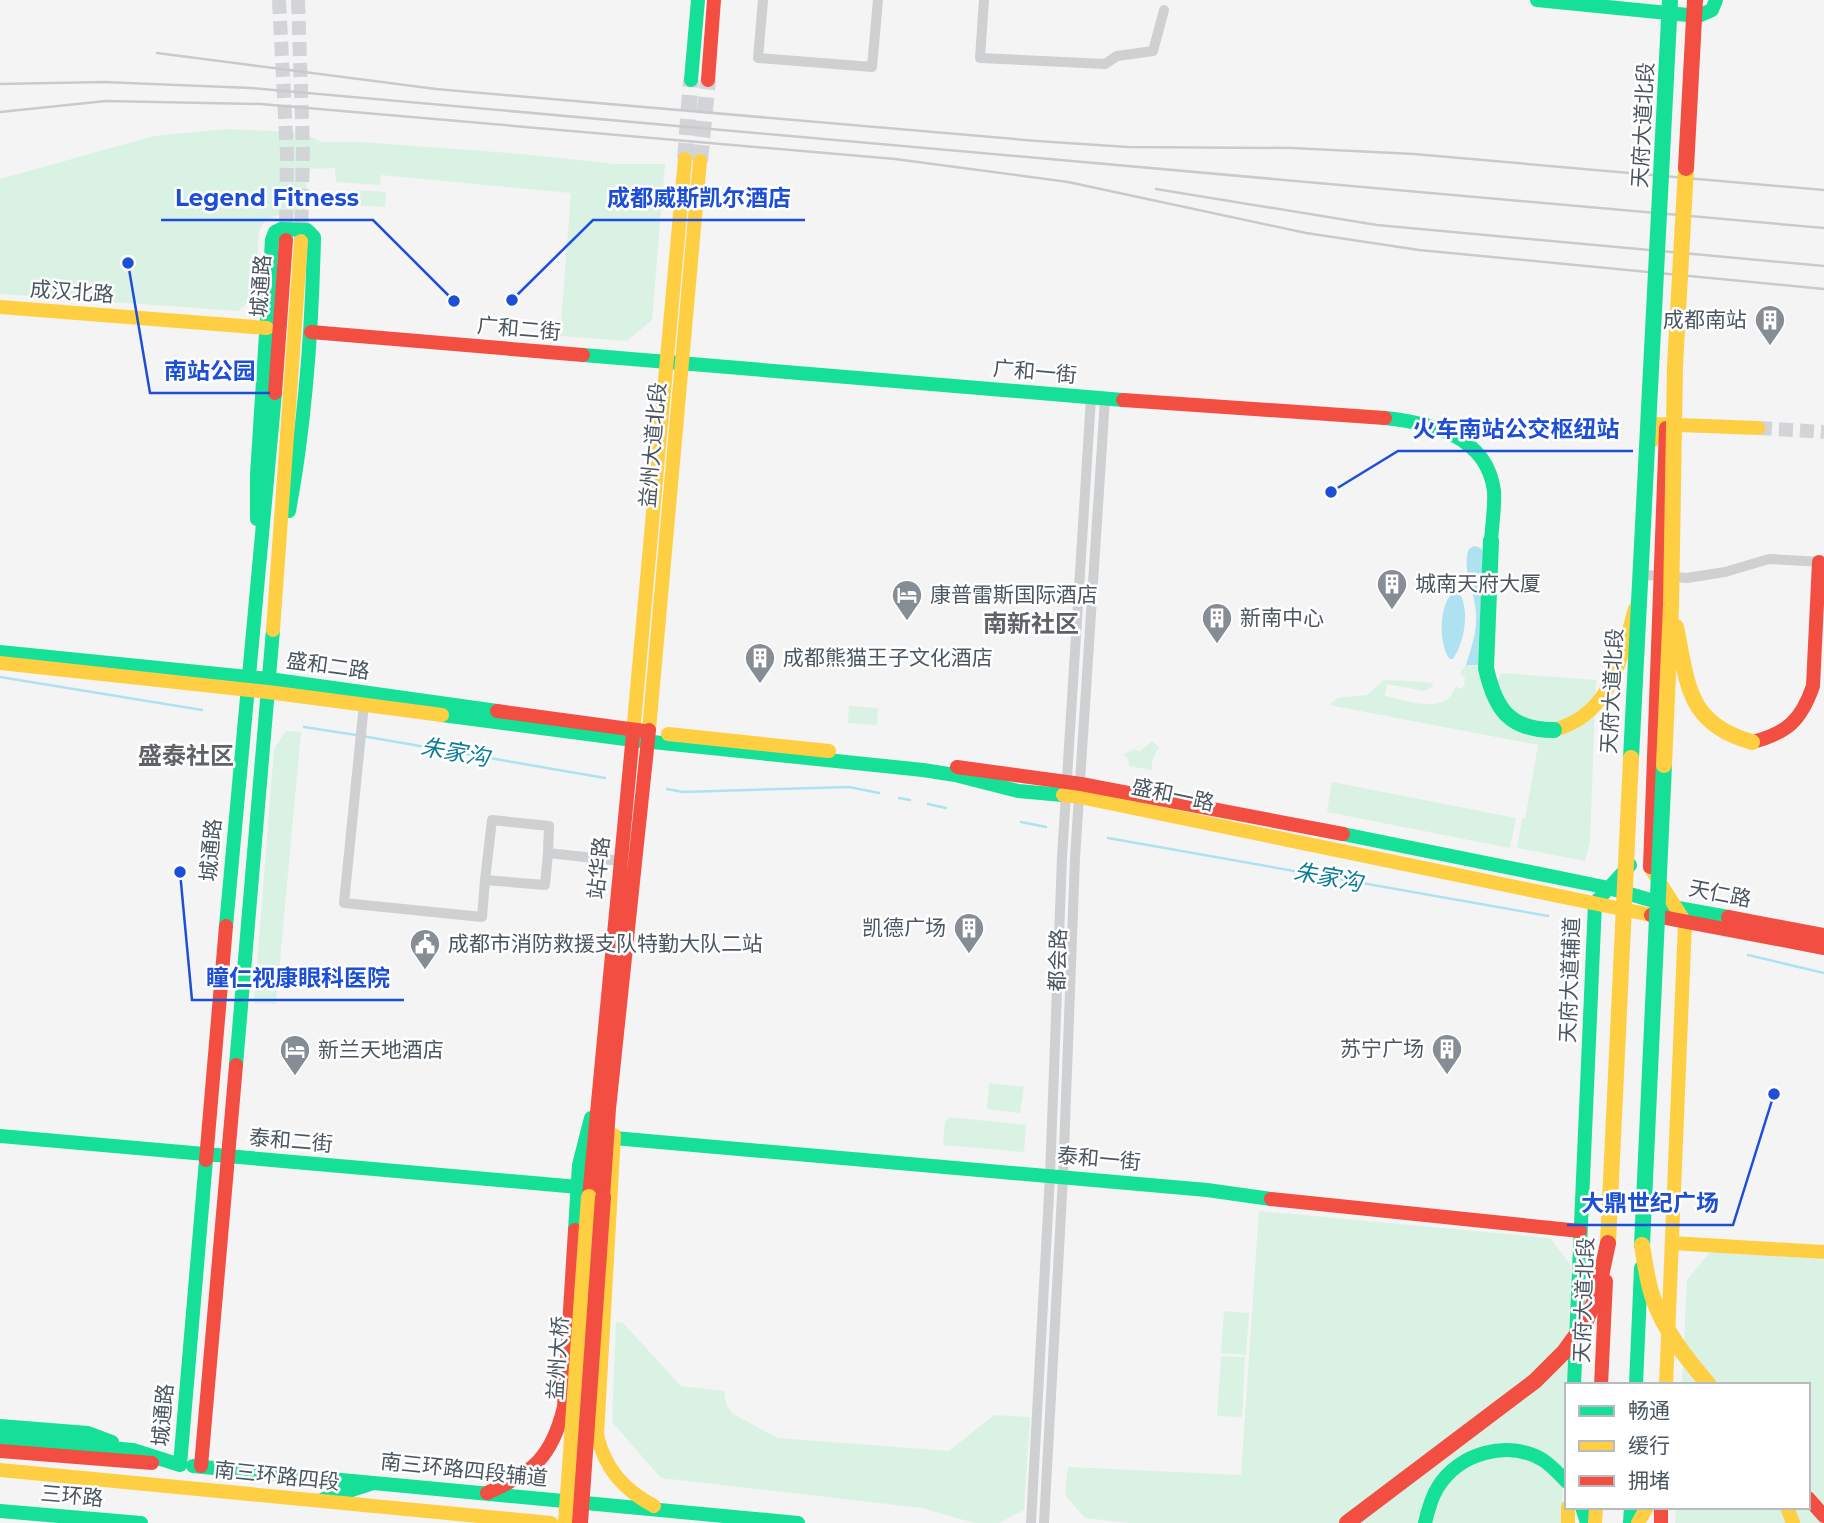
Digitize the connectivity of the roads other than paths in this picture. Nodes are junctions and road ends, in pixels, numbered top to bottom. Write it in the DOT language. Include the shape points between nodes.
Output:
graph roads {
  1 [pos="698,0"];
  2 [pos="715,0"];
  3 [pos="763,0"];
  4 [pos="878,0"];
  5 [pos="984,0"];
  6 [pos="1537,0"];
  7 [pos="1671,0"];
  8 [pos="1695,0"];
  9 [pos="1716,0"];
  10 [pos="1164,10"];
  11 [pos="691,80"];
  12 [pos="708,80"];
  13 [pos="693,160"];
  14 [pos="293,241"];
  15 [pos="0,307"];
  16 [pos="267,328"];
  17 [pos="311,332"];
  18 [pos="675,363"];
  19 [pos="1098,398"];
  20 [pos="1758,428"];
  21 [pos="1822,562"];
  22 [pos="268,573"];
  23 [pos="1654,575"];
  24 [pos="1637,600"];
  25 [pos="1671,605"];
  26 [pos="0,652"];
  27 [pos="0,663"];
  28 [pos="248,684"];
  29 [pos="268,685"];
  30 [pos="363,704"];
  31 [pos="641,736"];
  32 [pos="1073,789"];
  33 [pos="548,853"];
  34 [pos="621,861"];
  35 [pos="485,880"];
  36 [pos="1609,888"];
  37 [pos="1595,902"];
  38 [pos="1682,915"];
  39 [pos="1824,935"];
  40 [pos="1824,948"];
  41 [pos="603,1108"];
  42 [pos="0,1136"];
  43 [pos="614,1138"];
  44 [pos="206,1154"];
  45 [pos="227,1156"];
  46 [pos="1057,1177"];
  47 [pos="590,1194"];
  48 [pos="1580,1231"];
  49 [pos="1608,1243"];
  50 [pos="1672,1243"];
  51 [pos="1642,1245"];
  52 [pos="1824,1252"];
  53 [pos="1574,1383"];
  54 [pos="1601,1383"];
  55 [pos="1636,1383"];
  56 [pos="1666,1383"];
  57 [pos="1707,1383"];
  58 [pos="561,1425"];
  59 [pos="0,1426"];
  60 [pos="597,1435"];
  61 [pos="0,1438"];
  62 [pos="133,1450"];
  63 [pos="0,1451"];
  64 [pos="180,1465"];
  65 [pos="201,1466"];
  66 [pos="0,1467"];
  67 [pos="1565,1480"];
  68 [pos="373,1483"];
  69 [pos="484,1494"];
  70 [pos="1810,1500"];
  71 [pos="317,1501"];
  72 [pos="662,1510"];
  73 [pos="0,1511"];
  74 [pos="723,1516"];
  75 [pos="1824,1516"];
  76 [pos="141,1523"];
  77 [pos="551,1523"];
  78 [pos="566,1523"];
  79 [pos="580,1523"];
  80 [pos="739,1523"];
  81 [pos="798,1523"];
  82 [pos="1031,1523"];
  83 [pos="1044,1523"];
  84 [pos="1347,1523"];
  85 [pos="1425,1523"];
  1 -- 11 [label="main road"];
  2 -- 12 [label="main road"];
  3 -- 4 [label="street" via="758,58 872,67"];
  5 -- 10 [label="street" via="980,58 1105,64 1117,56 1153,51"];
  6 -- 9 [label="main road" via="1699,16 1712,10"];
  7 -- 24 [label="main road, 天府大道北段, bridge"];
  8 -- 25 [label="main road, bridge" via="1675,366"];
  13 -- 18 [label="main road, 益州大道北段"];
  14 -- 22 [label="main road, 城通路"];
  15 -- 16 [label="main road, 成汉北路"];
  16 -- 17 [label="main road" via="275,232 307,230 314,237"];
  16 -- 22 [label="main road" via="257,532"];
  17 -- 18 [label="main road, 广和二街"];
  17 -- 22 [label="main road" via="296,473"];
  18 -- 19 [label="main road, 广和一街"];
  18 -- 31 [label="main road, 益州大道北段"];
  19 -- 24 [label="main road, 广和一街, bridge" via="1421,422 1447,429 1472,445 1494,490 1489,685 1497,704 1523,727 1561,729 1597,705 1613,675"];
  19 -- 32 [label="street, 都会路"];
  20 -- 23 [label="main road, 天府大道辅道" via="1660,425"];
  21 -- 23 [label="street" via="1769,559 1688,578"];
  21 -- 25 [label="main road, bridge" via="1813,686 1800,717 1773,738 1733,739 1702,716 1692,699"];
  22 -- 28 [label="main road, 城通路"];
  22 -- 29 [label="main road, 城通路"];
  23 -- 36 [label="main road, 天府大道辅道" via="1633,863"];
  23 -- 38 [label="main road, 天府大道辅道" via="1649,865"];
  24 -- 49 [label="main road, 天府大道北段, bridge"];
  25 -- 51 [label="main road, bridge"];
  26 -- 28 [label="main road"];
  27 -- 28 [label="main road"];
  28 -- 29 [label="main road"];
  28 -- 44 [label="main road, 城通路"];
  29 -- 30 [label="main road"];
  29 -- 31 [label="main road, 盛和二路"];
  29 -- 45 [label="main road, 城通路"];
  30 -- 31 [label="main road"];
  30 -- 35 [label="street" via="344,903 482,917"];
  31 -- 32 [label="main road, 盛和一路" via="923,770 1018,791"];
  31 -- 34 [label="main road, 站华路"];
  31 -- 41 [label="main road, 站华路"];
  32 -- 36 [label="main road, 盛和一路" via="1356,836"];
  32 -- 37 [label="main road, 盛和一路"];
  32 -- 46 [label="street, 都会路" via="1075,858"];
  33 -- 34 [label="street"];
  33 -- 35 [label="street" via="545,885"];
  33 -- 35 [label="street" via="549,826 492,820"];
  34 -- 41 [label="main road, 站华路"];
  36 -- 37 [label="main road, 天府大道辅道"];
  36 -- 38 [label="main road, 天仁路"];
  37 -- 38 [label="main road, 盛和一路"];
  37 -- 48 [label="main road, 天府大道辅道"];
  38 -- 39 [label="main road, 天仁路"];
  38 -- 40 [label="main road, 天仁路"];
  38 -- 50 [label="main road"];
  41 -- 43 [label="main road"];
  41 -- 47 [label="main road"];
  41 -- 47 [label="main road, 站华路" via="593,1137"];
  41 -- 47 [label="main road" via="583,1147"];
  42 -- 44 [label="main road, 泰和二街"];
  43 -- 46 [label="main road, 泰和一街"];
  43 -- 60 [label="main road"];
  44 -- 45 [label="main road, 泰和二街"];
  44 -- 64 [label="main road, 城通路"];
  45 -- 47 [label="main road, 泰和二街"];
  45 -- 65 [label="main road, 城通路"];
  46 -- 48 [label="main road, 泰和一街"];
  46 -- 82 [label="street, 都会路"];
  46 -- 83 [label="street, 都会路"];
  47 -- 58 [label="main road"];
  47 -- 78 [label="main road, 益州大桥, bridge"];
  47 -- 79 [label="main road, 益州大桥, bridge" via="592,1375"];
  48 -- 53 [label="main road, 天府大道辅道"];
  49 -- 54 [label="main road, 天府大道北段, bridge"];
  49 -- 84 [label="main road, bridge" via="1597,1295 1585,1323 1564,1352 1535,1381"];
  50 -- 52 [label="main road"];
  50 -- 56 [label="main road"];
  51 -- 55 [label="main road, bridge"];
  51 -- 57 [label="main road, bridge" via="1654,1301 1665,1326"];
  58 -- 60 [label="main road" via="569,1445 577,1448 592,1445"];
  58 -- 69 [label="main road" via="537,1466"];
  59 -- 62 [label="main road" via="88,1433"];
  60 -- 72 [label="main road" via="603,1458 623,1487"];
  61 -- 62 [label="main road"];
  62 -- 64 [label="main road"];
  63 -- 64 [label="main road, 南三环路四段辅道"];
  64 -- 65 [label="main road, 南三环路四段辅道"];
  65 -- 68 [label="main road, 南三环路四段辅道"];
  66 -- 71 [label="main road, 南三环路四段"];
  67 -- 85 [label="main road" via="1538,1458 1516,1451 1472,1455 1440,1481"];
  68 -- 69 [label="main road, 南三环路四段辅道"];
  68 -- 71 [label="main road"];
  69 -- 72 [label="main road, 南三环路四段辅道"];
  70 -- 75 [label="main road"];
  71 -- 77 [label="main road, 南三环路四段"];
  72 -- 74 [label="main road, 南三环路四段辅道"];
  73 -- 76 [label="main road, 三环路"];
  74 -- 80 [label="main road"];
  74 -- 81 [label="main road, 南三环路四段辅道"];
}
